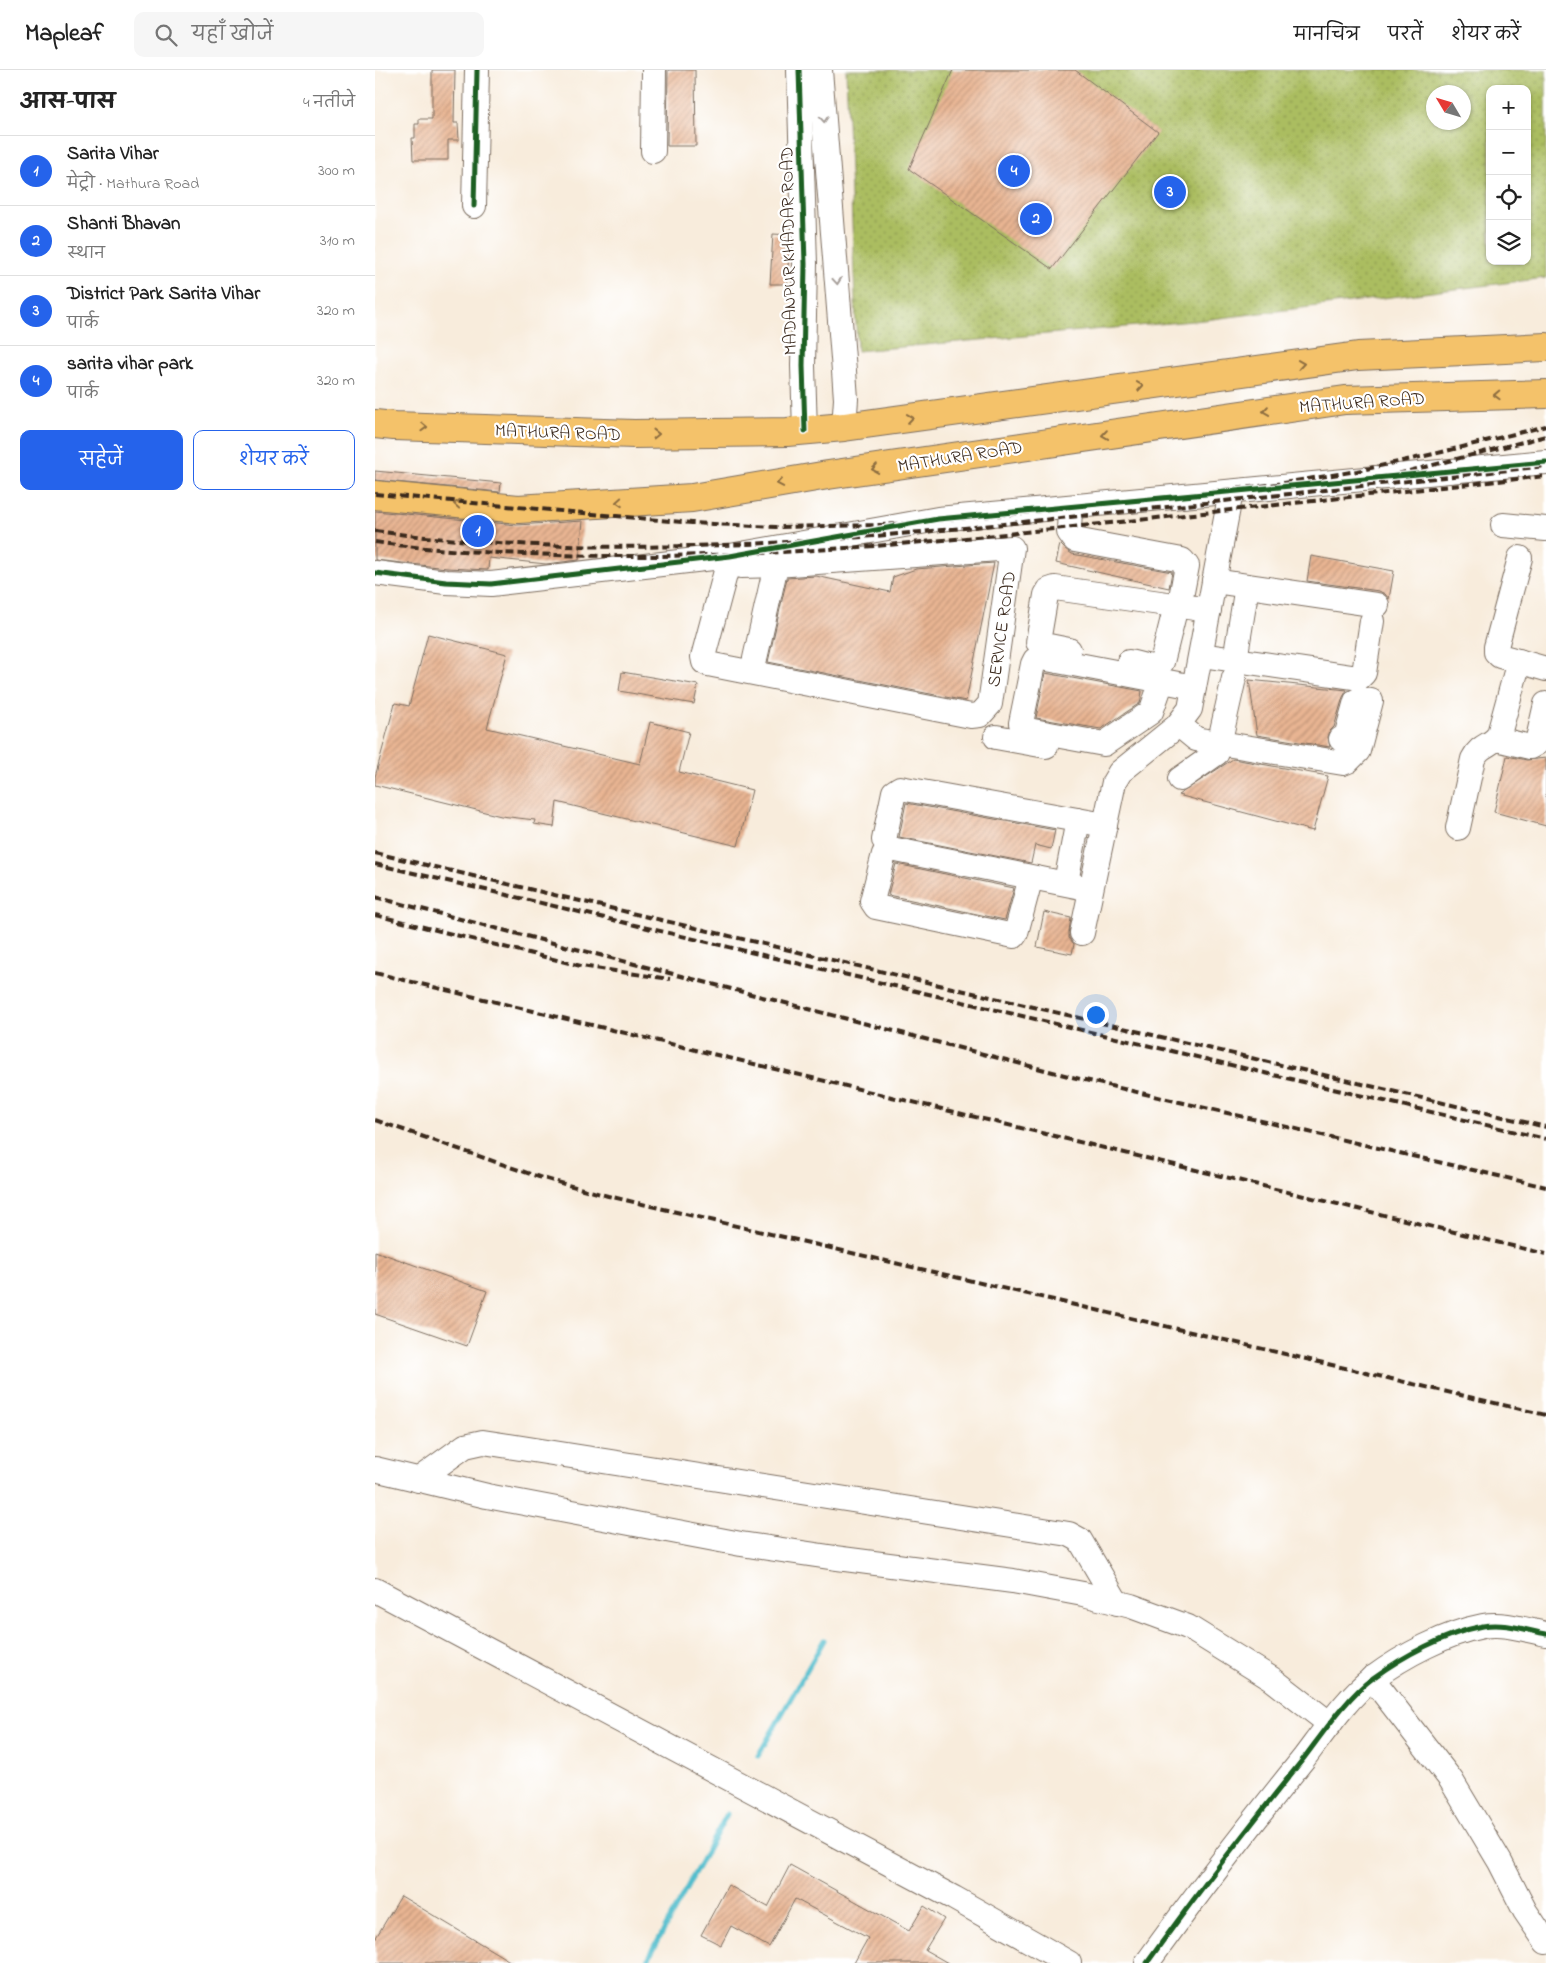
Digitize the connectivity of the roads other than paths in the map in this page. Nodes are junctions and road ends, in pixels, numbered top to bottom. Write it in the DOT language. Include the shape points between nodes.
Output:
graph roads {
  1 [pos="477,70"];
  2 [pos="654,70"];
  3 [pos="799,70"];
  4 [pos="820,70"];
  5 [pos="653,151"];
  6 [pos="474,206"];
  7 [pos="1546,347"];
  8 [pos="1546,394"];
  9 [pos="375,424"];
  10 [pos="844,426"];
  11 [pos="805,431"];
  12 [pos="1546,462"];
  13 [pos="1231,492"];
  14 [pos="375,495"];
  15 [pos="1070,507"];
  16 [pos="1015,512"];
  17 [pos="1503,525"];
  18 [pos="1546,529"];
  19 [pos="1013,548"];
  20 [pos="1520,558"];
  21 [pos="729,561"];
  22 [pos="768,566"];
  23 [pos="375,573"];
  24 [pos="1214,582"];
  25 [pos="1247,586"];
  26 [pos="1179,599"];
  27 [pos="1209,610"];
  28 [pos="1201,655"];
  29 [pos="1519,661"];
  30 [pos="1235,669"];
  31 [pos="1546,669"];
  32 [pos="746,671"];
  33 [pos="1162,681"];
  34 [pos="1194,687"];
  35 [pos="1546,704"];
  36 [pos="1179,725"];
  37 [pos="996,737"];
  38 [pos="1497,738"];
  39 [pos="1341,739"];
  40 [pos="1221,744"];
  41 [pos="1132,762"];
  42 [pos="1180,779"];
  43 [pos="1078,820"];
  44 [pos="1105,825"];
  45 [pos="1458,828"];
  46 [pos="884,840"];
  47 [pos="910,845"];
  48 [pos="1031,877"];
  49 [pos="1067,877"];
  50 [pos="1092,886"];
  51 [pos="1082,933"];
  52 [pos="375,1469"];
  53 [pos="418,1480"];
  54 [pos="375,1590"];
  55 [pos="1117,1602"];
  56 [pos="1546,1634"];
  57 [pos="1372,1678"];
  58 [pos="1331,1724"];
  59 [pos="1546,1942"];
  60 [pos="1069,1963"];
  61 [pos="1147,1963"];
  1 -- 6 [label="street"];
  2 -- 5 [label="street"];
  3 -- 11 [label="street, MADANPUR KHADAR ROAD" via="805,264"];
  4 -- 10 [label="street, one-way" via="846,399"];
  10 -- 7 [label="highway, MATHURA ROAD, one-way" via="1358,356"];
  8 -- 14 [label="highway, MATHURA ROAD, one-way" via="1345,400 828,475 692,498 519,509"];
  9 -- 11 [label="highway, MATHURA ROAD, one-way" via="633,434"];
  10 -- 11 [label="highway, MATHURA ROAD"];
  12 -- 13 [label="street"];
  13 -- 15 [label="street"];
  13 -- 24 [label="street"];
  15 -- 16 [label="street"];
  15 -- 26 [label="street" via="1069,532 1075,540 1182,560 1187,566"];
  16 -- 19 [label="street"];
  16 -- 21 [label="street" via="938,519"];
  17 -- 18 [label="street"];
  19 -- 22 [label="street, SERVICE ROAD"];
  19 -- 32 [label="street, SERVICE ROAD" via="990,704 980,715 971,716"];
  20 -- 29 [label="street" via="1496,647 1500,656"];
  21 -- 22 [label="street, SERVICE ROAD"];
  21 -- 23 [label="street" via="491,584"];
  21 -- 32 [label="street" via="703,657 708,664"];
  22 -- 32 [label="street"];
  24 -- 25 [label="street"];
  24 -- 27 [label="street"];
  25 -- 30 [label="street"];
  25 -- 30 [label="street" via="1375,613 1364,673 1359,678"];
  26 -- 26 [label="street" via="1055,588 1046,595 1037,642 1044,646 1159,666 1165,656"];
  26 -- 27 [label="street"];
  27 -- 28 [label="street"];
  28 -- 30 [label="street"];
  28 -- 34 [label="street"];
  29 -- 31 [label="street"];
  29 -- 38 [label="street"];
  30 -- 40 [label="street"];
  33 -- 33 [label="street" via="1151,712 1104,744 1028,730 1021,723 1033,664 1039,659"];
  33 -- 34 [label="street"];
  34 -- 36 [label="street" via="1190,709"];
  35 -- 38 [label="street" via="1537,743 1533,746"];
  36 -- 40 [label="street" via="1196,739"];
  36 -- 41 [label="street"];
  37 -- 41 [label="street"];
  38 -- 45 [label="street" via="1483,746 1473,759"];
  39 -- 40 [label="street" via="1346,737 1356,701 1371,701 1358,750 1343,763"];
  40 -- 42 [label="street" via="1212,758"];
  41 -- 44 [label="street" via="1114,782"];
  43 -- 44 [label="street"];
  43 -- 46 [label="street" via="900,788 895,792"];
  43 -- 49 [label="street"];
  44 -- 50 [label="street"];
  47 -- 49 [label="street"];
  48 -- 48 [label="street" via="891,849 884,854 873,901 876,907 1010,936 1016,933"];
  48 -- 50 [label="street"];
  49 -- 50 [label="street"];
  50 -- 51 [label="street"];
  52 -- 53 [label="street"];
  53 -- 55 [label="street" via="741,1544 1013,1581"];
  53 -- 55 [label="street" via="465,1446 483,1442 1069,1534 1080,1540"];
  54 -- 60 [label="street" via="954,1898"];
  55 -- 58 [label="street" via="1188,1627 1272,1679"];
  56 -- 57 [label="street" via="1508,1626 1484,1626 1419,1650"];
  57 -- 58 [label="street"];
  57 -- 59 [label="street" via="1451,1780"];
  58 -- 61 [label="street" via="1193,1899"];
}
